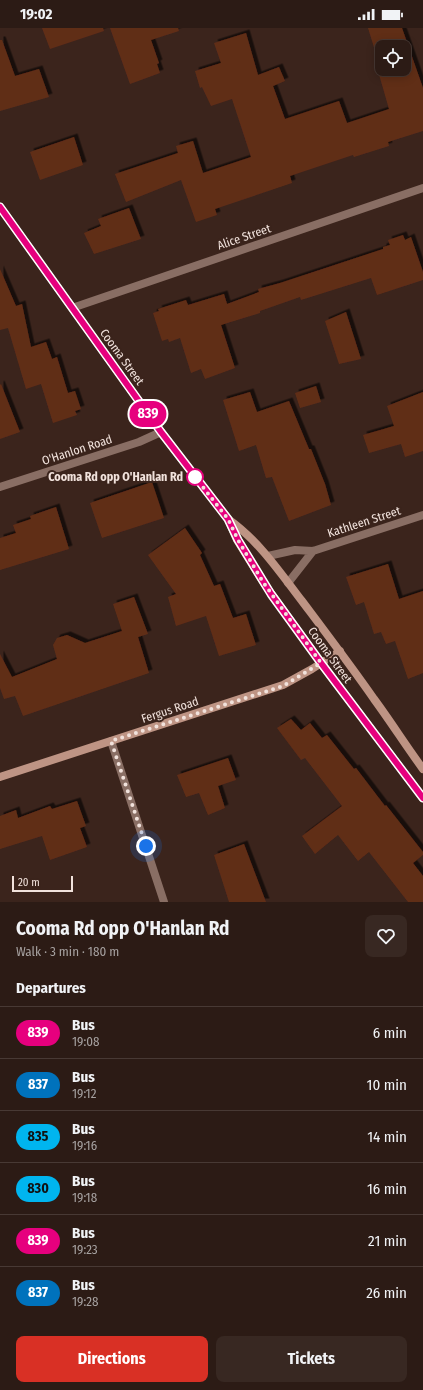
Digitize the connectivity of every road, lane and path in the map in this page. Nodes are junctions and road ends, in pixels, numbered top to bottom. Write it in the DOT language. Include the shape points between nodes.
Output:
graph roads {
  1 [pos="423,188"];
  2 [pos="0,207"];
  3 [pos="72,308"];
  4 [pos="161,432"];
  5 [pos="0,487"];
  6 [pos="423,515"];
  7 [pos="228,519"];
  8 [pos="313,551"];
  9 [pos="268,556"];
  10 [pos="288,583"];
  11 [pos="340,650"];
  12 [pos="321,663"];
  13 [pos="111,741"];
  14 [pos="423,769"];
  15 [pos="0,776"];
  16 [pos="423,798"];
  17 [pos="164,902"];
  1 -- 3 [label="street, Alice Street"];
  2 -- 3 [label="main road, Cooma Street"];
  3 -- 4 [label="main road, Cooma Street"];
  4 -- 5 [label="street, O'Hanlon Road" via="139,442"];
  4 -- 7 [label="main road, Cooma Street"];
  6 -- 8 [label="street, Kathleen Street"];
  7 -- 9 [label="main road, Cooma Street" via="244,531"];
  7 -- 12 [label="main road, Cooma Street" via="263,582"];
  8 -- 9 [label="street, Kathleen Street" via="295,550"];
  8 -- 10 [label="street"];
  9 -- 10 [label="main road, Cooma Street"];
  10 -- 11 [label="main road, Cooma Street"];
  11 -- 12 [label="main road, Fergus Road"];
  11 -- 14 [label="main road, Cooma Street"];
  12 -- 13 [label="main road, Fergus Road" via="283,686"];
  12 -- 16 [label="main road, Cooma Street"];
  13 -- 15 [label="main road, Fergus Road"];
  13 -- 17 [label="street"];
}
